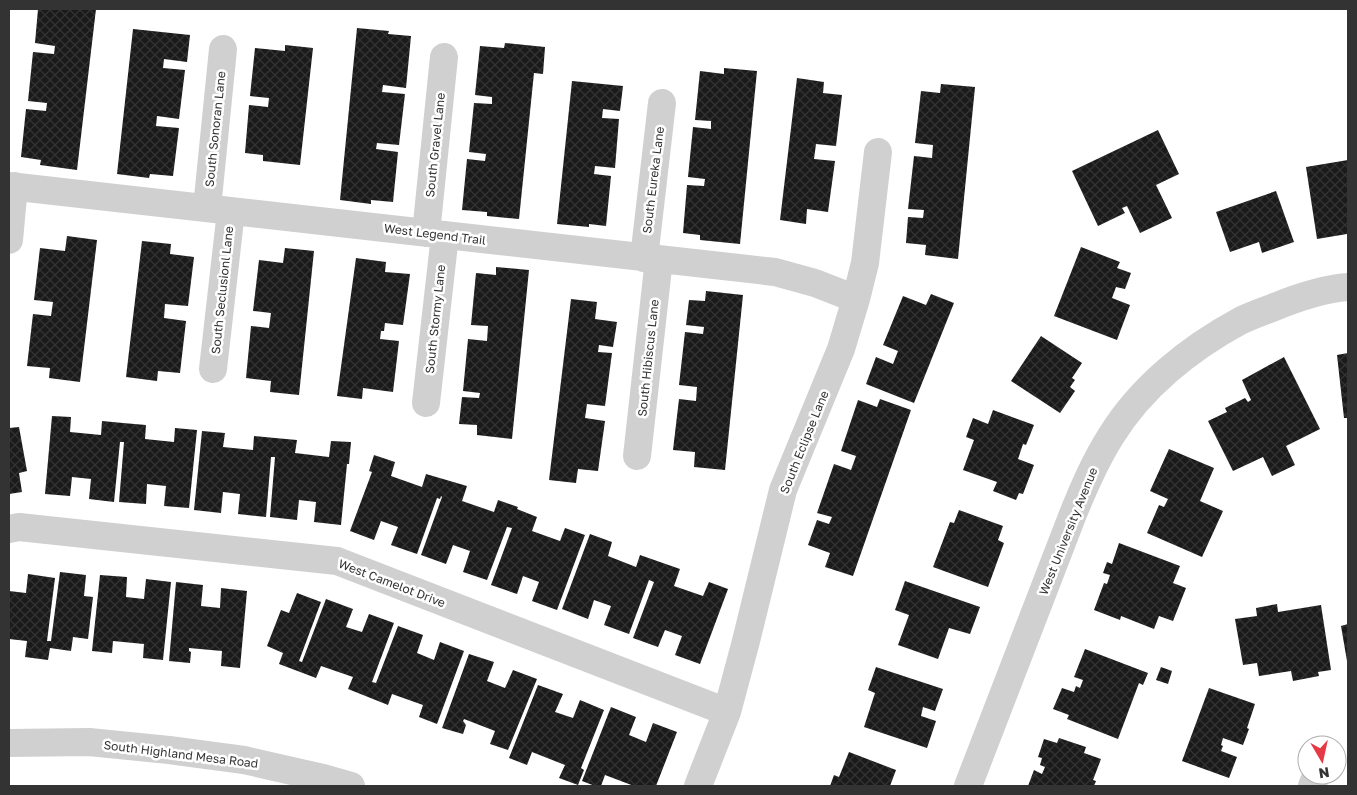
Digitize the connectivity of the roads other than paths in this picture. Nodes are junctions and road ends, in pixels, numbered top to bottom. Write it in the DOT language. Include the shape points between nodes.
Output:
graph roads {
  1 [pos="223,49"];
  2 [pos="444,57"];
  3 [pos="662,103"];
  4 [pos="878,152"];
  5 [pos="12,186"];
  6 [pos="219,210"];
  7 [pos="435,234"];
  8 [pos="9,240"];
  9 [pos="651,258"];
  10 [pos="1348,287"];
  11 [pos="856,299"];
  12 [pos="213,369"];
  13 [pos="426,403"];
  14 [pos="637,456"];
  15 [pos="9,529"];
  16 [pos="726,712"];
  17 [pos="9,743"];
  18 [pos="351,786"];
  19 [pos="698,786"];
  20 [pos="968,786"];
  1 -- 6 [label="street, South Sonoran Lane"];
  2 -- 7 [label="street, South Gravel Lane"];
  3 -- 9 [label="street, South Eureka Lane"];
  4 -- 11 [label="street, South Eclipse Lane" via="865,263"];
  5 -- 6 [label="street, West Legend Trail"];
  5 -- 8 [label="street"];
  6 -- 7 [label="street, West Legend Trail"];
  6 -- 12 [label="street, South Seclusionl Lane"];
  7 -- 9 [label="street, West Legend Trail"];
  7 -- 13 [label="street, South Stormy Lane"];
  9 -- 11 [label="street, West Legend Trail" via="775,272"];
  9 -- 14 [label="street, South Hibiscus Lane"];
  10 -- 20 [label="street, West University Avenue" via="1291,300 1241,320 1199,346 1162,375 1112,434 1089,475 1073,514"];
  11 -- 16 [label="street, South Eclipse Lane" via="841,349 783,490"];
  15 -- 16 [label="street, West Camelot Drive" via="19,527 337,561"];
  16 -- 19 [label="street, South Eclipse Lane"];
  17 -- 18 [label="street, South Highland Mesa Road" via="88,742 169,750 244,760"];
}
